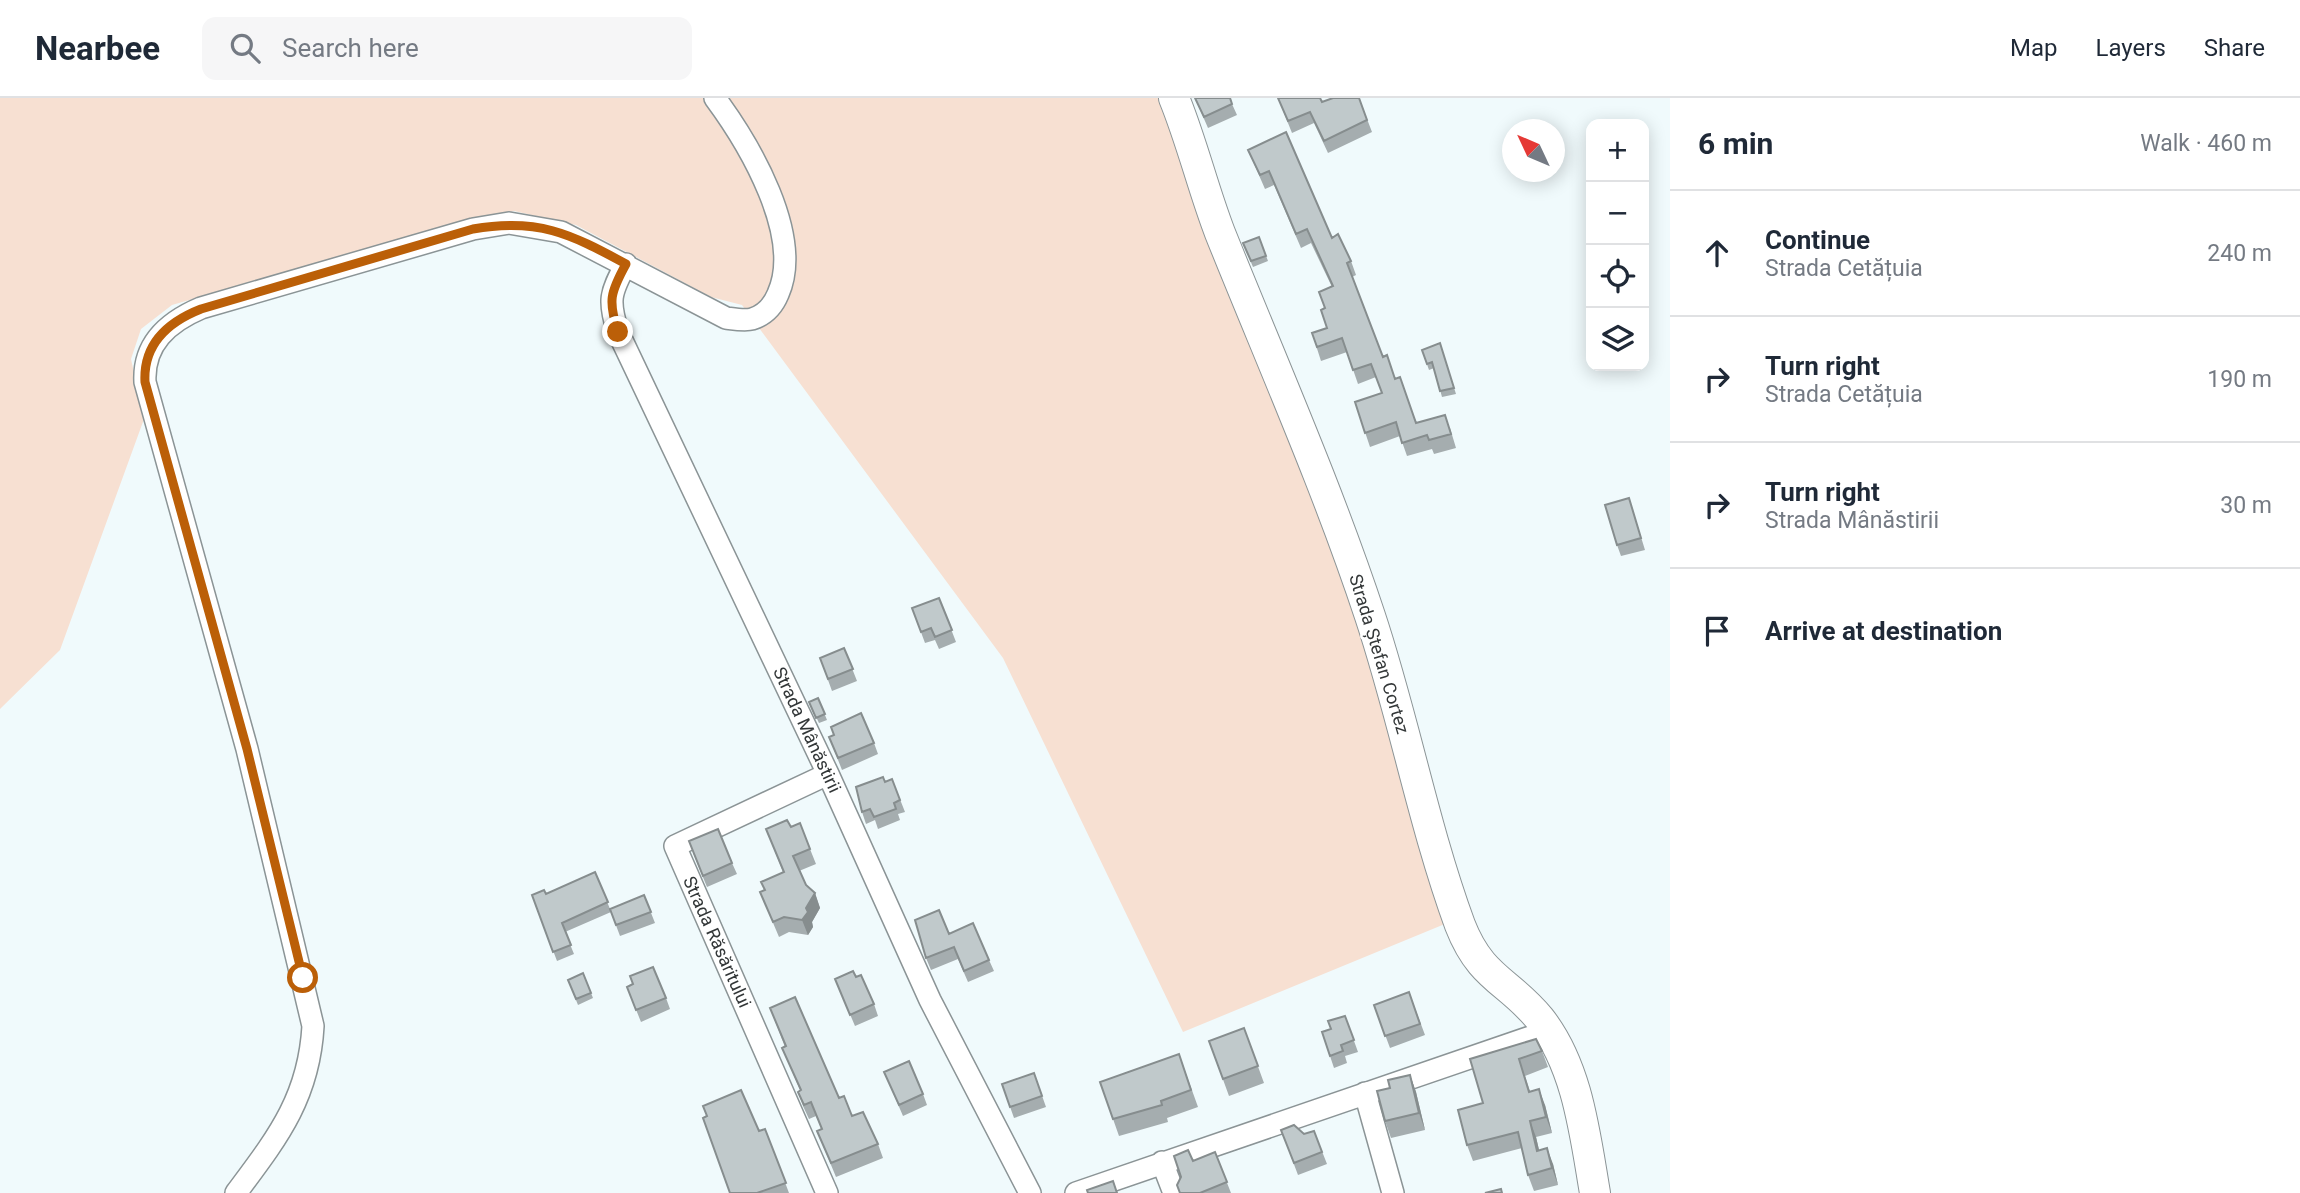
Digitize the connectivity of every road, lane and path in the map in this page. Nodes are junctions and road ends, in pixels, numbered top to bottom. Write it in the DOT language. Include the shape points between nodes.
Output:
graph roads {
  1 [pos="715,98"];
  2 [pos="1174,98"];
  3 [pos="626,264"];
  4 [pos="828,774"];
  5 [pos="1548,1031"];
  6 [pos="1365,1093"];
  7 [pos="1162,1163"];
  8 [pos="236,1193"];
  9 [pos="827,1193"];
  10 [pos="1030,1193"];
  11 [pos="1076,1193"];
  12 [pos="1174,1193"];
  13 [pos="1393,1193"];
  14 [pos="1595,1193"];
  1 -- 3 [label="street" via="733,122 777,214 785,250 784,282 773,307 752,320 726,318"];
  2 -- 5 [label="street, Strada Ștefan Cortez" via="1213,214 1370,614 1462,929 1477,960"];
  3 -- 4 [label="street, Strada Mânăstirii" via="613,287 610,306 618,332"];
  3 -- 8 [label="street" via="561,232 509,223 473,229 201,309 166,328 144,363 145,382 247,749 313,1026 300,1095"];
  4 -- 9 [label="street, Strada Răsăritului" via="675,846"];
  4 -- 10 [label="street, Strada Mânăstirii" via="930,1000"];
  5 -- 6 [label="street"];
  5 -- 14 [label="street, Strada Ștefan Cortez" via="1570,1076"];
  6 -- 7 [label="street"];
  6 -- 13 [label="street"];
  7 -- 11 [label="street"];
  7 -- 12 [label="street"];
}
